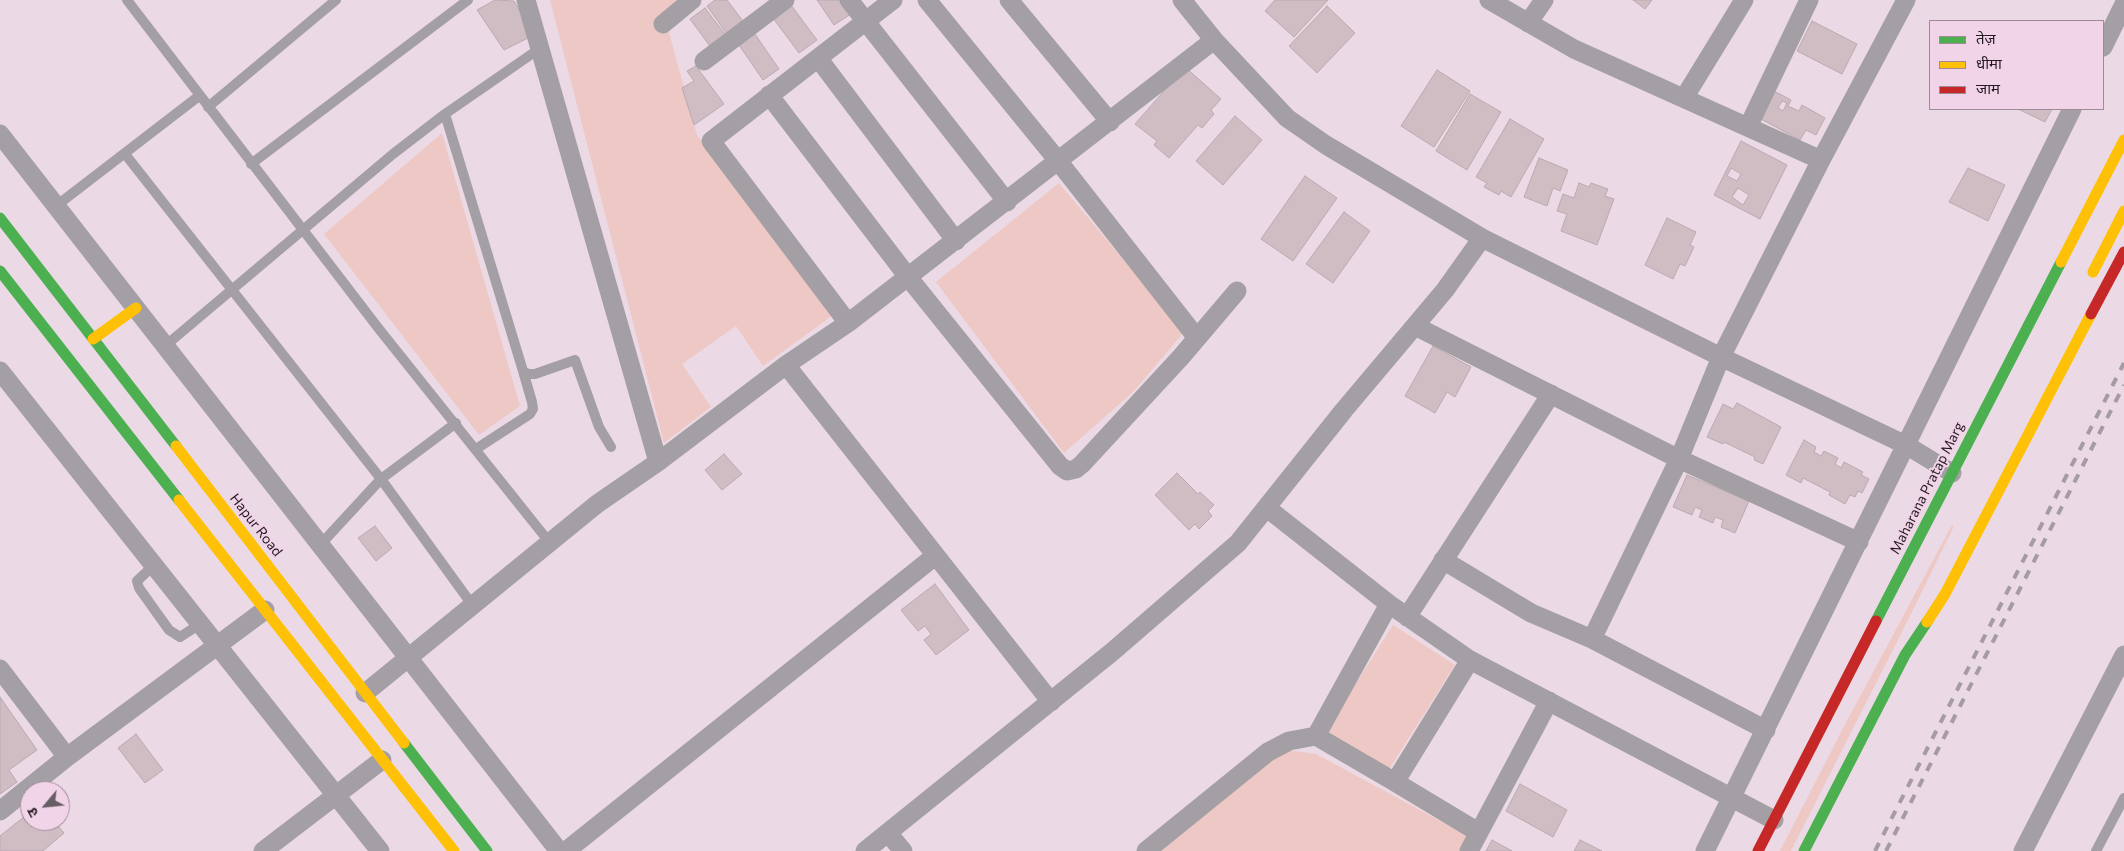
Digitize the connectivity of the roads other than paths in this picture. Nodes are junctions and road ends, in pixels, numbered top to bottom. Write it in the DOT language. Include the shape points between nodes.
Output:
graph roads {
  1 [pos="127,0"];
  2 [pos="336,0"];
  3 [pos="468,0"];
  4 [pos="526,0"];
  5 [pos="692,0"];
  6 [pos="785,0"];
  7 [pos="849,0"];
  8 [pos="893,0"];
  9 [pos="928,0"];
  10 [pos="1009,0"];
  11 [pos="1182,0"];
  12 [pos="1489,0"];
  13 [pos="1544,0"];
  14 [pos="1744,0"];
  15 [pos="1809,0"];
  16 [pos="1906,0"];
  17 [pos="2124,4"];
  18 [pos="866,21"];
  19 [pos="663,24"];
  20 [pos="1528,24"];
  21 [pos="1214,40"];
  22 [pos="2104,45"];
  23 [pos="539,50"];
  24 [pos="818,58"];
  25 [pos="704,61"];
  26 [pos="769,95"];
  27 [pos="200,96"];
  28 [pos="1684,98"];
  29 [pos="208,107"];
  30 [pos="2072,110"];
  31 [pos="445,114"];
  32 [pos="1110,122"];
  33 [pos="1748,127"];
  34 [pos="0,134"];
  35 [pos="2124,140"];
  36 [pos="125,154"];
  37 [pos="1821,160"];
  38 [pos="1059,162"];
  39 [pos="252,164"];
  40 [pos="1006,202"];
  41 [pos="56,206"];
  42 [pos="2124,211"];
  43 [pos="0,218"];
  44 [pos="304,231"];
  45 [pos="1482,238"];
  46 [pos="956,240"];
  47 [pos="2124,252"];
  48 [pos="0,271"];
  49 [pos="908,277"];
  50 [pos="2088,281"];
  51 [pos="233,289"];
  52 [pos="1237,291"];
  53 [pos="136,308"];
  54 [pos="848,323"];
  55 [pos="1414,326"];
  56 [pos="1197,338"];
  57 [pos="93,339"];
  58 [pos="165,346"];
  59 [pos="1721,357"];
  60 [pos="786,365"];
  61 [pos="0,371"];
  62 [pos="523,371"];
  63 [pos="1551,394"];
  64 [pos="456,423"];
  65 [pos="1906,445"];
  66 [pos="611,447"];
  67 [pos="476,449"];
  68 [pos="1679,459"];
  69 [pos="658,462"];
  70 [pos="1952,473"];
  71 [pos="382,479"];
  72 [pos="1266,508"];
  73 [pos="1859,542"];
  74 [pos="550,543"];
  75 [pos="321,544"];
  76 [pos="935,556"];
  77 [pos="1443,560"];
  78 [pos="154,565"];
  79 [pos="1389,604"];
  80 [pos="472,606"];
  81 [pos="264,610"];
  82 [pos="1920,610"];
  83 [pos="1406,617"];
  84 [pos="200,624"];
  85 [pos="1592,639"];
  86 [pos="217,645"];
  87 [pos="2124,655"];
  88 [pos="409,659"];
  89 [pos="1470,660"];
  90 [pos="0,669"];
  91 [pos="366,693"];
  92 [pos="1549,701"];
  93 [pos="1050,702"];
  94 [pos="1878,709"];
  95 [pos="1766,730"];
  96 [pos="1316,736"];
  97 [pos="67,757"];
  98 [pos="382,760"];
  99 [pos="1395,782"];
  100 [pos="336,794"];
  101 [pos="1731,798"];
  102 [pos="2124,798"];
  103 [pos="0,811"];
  104 [pos="1774,820"];
  105 [pos="1478,832"];
  106 [pos="888,833"];
  107 [pos="263,851"];
  108 [pos="380,851"];
  109 [pos="454,851"];
  110 [pos="487,851"];
  111 [pos="559,851"];
  112 [pos="566,851"];
  113 [pos="865,851"];
  114 [pos="903,851"];
  115 [pos="1146,851"];
  116 [pos="1469,851"];
  117 [pos="1706,851"];
  118 [pos="1758,851"];
  119 [pos="1804,851"];
  120 [pos="2023,851"];
  121 [pos="2096,851"];
  1 -- 27 [label="lane"];
  2 -- 29 [label="lane"];
  3 -- 39 [label="lane"];
  4 -- 23 [label="street"];
  5 -- 19 [label="street"];
  6 -- 25 [label="street"];
  7 -- 18 [label="street"];
  8 -- 18 [label="street"];
  9 -- 38 [label="street"];
  10 -- 32 [label="street"];
  11 -- 21 [label="street"];
  12 -- 20 [label="street"];
  13 -- 20 [label="street"];
  14 -- 28 [label="street"];
  15 -- 33 [label="street"];
  16 -- 37 [label="street"];
  17 -- 22 [label="street"];
  18 -- 24 [label="street"];
  18 -- 40 [label="street"];
  20 -- 28 [label="street" via="1574,49"];
  21 -- 32 [label="street"];
  21 -- 45 [label="street" via="1287,118"];
  23 -- 31 [label="lane"];
  23 -- 69 [label="street"];
  24 -- 26 [label="street"];
  24 -- 46 [label="street"];
  26 -- 49 [label="street"];
  26 -- 54 [label="street" via="710,141"];
  27 -- 29 [label="lane"];
  27 -- 36 [label="lane"];
  28 -- 33 [label="street"];
  29 -- 39 [label="lane"];
  30 -- 65 [label="street"];
  31 -- 44 [label="lane"];
  31 -- 62 [label="lane"];
  32 -- 38 [label="street"];
  33 -- 37 [label="street"];
  34 -- 41 [label="street"];
  35 -- 70 [label="main road, Maharana Pratap Marg"];
  36 -- 41 [label="lane"];
  36 -- 51 [label="lane"];
  37 -- 59 [label="street"];
  38 -- 40 [label="street"];
  38 -- 56 [label="street"];
  39 -- 44 [label="lane"];
  40 -- 46 [label="street"];
  41 -- 53 [label="street"];
  42 -- 50 [label="main road"];
  43 -- 57 [label="main road, Hapur Road"];
  44 -- 51 [label="lane"];
  44 -- 64 [label="lane"];
  45 -- 55 [label="street" via="1445,290"];
  45 -- 59 [label="street"];
  46 -- 49 [label="street"];
  47 -- 94 [label="main road" via="1945,594 1905,655"];
  48 -- 81 [label="main road"];
  49 -- 54 [label="street"];
  49 -- 56 [label="street" via="1066,471 1082,464"];
  51 -- 58 [label="lane"];
  51 -- 71 [label="lane"];
  52 -- 56 [label="street"];
  53 -- 57 [label="main road"];
  53 -- 58 [label="street"];
  54 -- 60 [label="street"];
  55 -- 63 [label="street"];
  55 -- 72 [label="street"];
  57 -- 91 [label="main road, Hapur Road"];
  58 -- 75 [label="street"];
  59 -- 65 [label="street"];
  59 -- 68 [label="street"];
  60 -- 69 [label="street"];
  60 -- 76 [label="street"];
  61 -- 78 [label="street"];
  62 -- 66 [label="lane" via="535,374 575,360 599,427"];
  62 -- 67 [label="lane" via="532,402 530,414"];
  63 -- 68 [label="street"];
  63 -- 77 [label="street"];
  64 -- 67 [label="lane"];
  64 -- 71 [label="lane"];
  65 -- 70 [label="street"];
  65 -- 73 [label="street"];
  67 -- 74 [label="lane"];
  68 -- 73 [label="street"];
  68 -- 85 [label="street"];
  69 -- 74 [label="street" via="597,504"];
  70 -- 104 [label="main road, Maharana Pratap Marg"];
  71 -- 75 [label="lane"];
  71 -- 80 [label="lane"];
  72 -- 79 [label="street"];
  72 -- 93 [label="street" via="1238,543"];
  73 -- 95 [label="street"];
  74 -- 80 [label="street"];
  75 -- 88 [label="street"];
  76 -- 93 [label="street"];
  76 -- 112 [label="street"];
  77 -- 83 [label="street"];
  77 -- 85 [label="street" via="1531,612"];
  78 -- 84 [label="street"];
  78 -- 84 [label="lane" via="137,581 169,630 180,637"];
  79 -- 83 [label="street"];
  79 -- 96 [label="street"];
  80 -- 88 [label="street"];
  81 -- 86 [label="street"];
  81 -- 98 [label="main road"];
  82 -- 94 [label="main road"];
  83 -- 89 [label="street"];
  84 -- 86 [label="street"];
  85 -- 95 [label="street"];
  86 -- 97 [label="street"];
  86 -- 100 [label="street"];
  87 -- 120 [label="street"];
  88 -- 91 [label="street"];
  88 -- 111 [label="street"];
  89 -- 92 [label="street"];
  89 -- 99 [label="street"];
  90 -- 97 [label="street"];
  91 -- 110 [label="main road, Hapur Road"];
  92 -- 101 [label="street"];
  92 -- 105 [label="street"];
  93 -- 106 [label="street"];
  94 -- 119 [label="main road"];
  95 -- 101 [label="street"];
  96 -- 99 [label="street"];
  96 -- 115 [label="street" via="1289,741 1268,752"];
  97 -- 103 [label="street"];
  98 -- 100 [label="street"];
  98 -- 109 [label="main road"];
  99 -- 105 [label="street"];
  100 -- 107 [label="street"];
  100 -- 108 [label="street"];
  101 -- 104 [label="street"];
  101 -- 117 [label="street"];
  102 -- 121 [label="lane"];
  104 -- 118 [label="main road, Maharana Pratap Marg"];
  105 -- 116 [label="street"];
  106 -- 113 [label="street"];
  106 -- 114 [label="street"];
}
